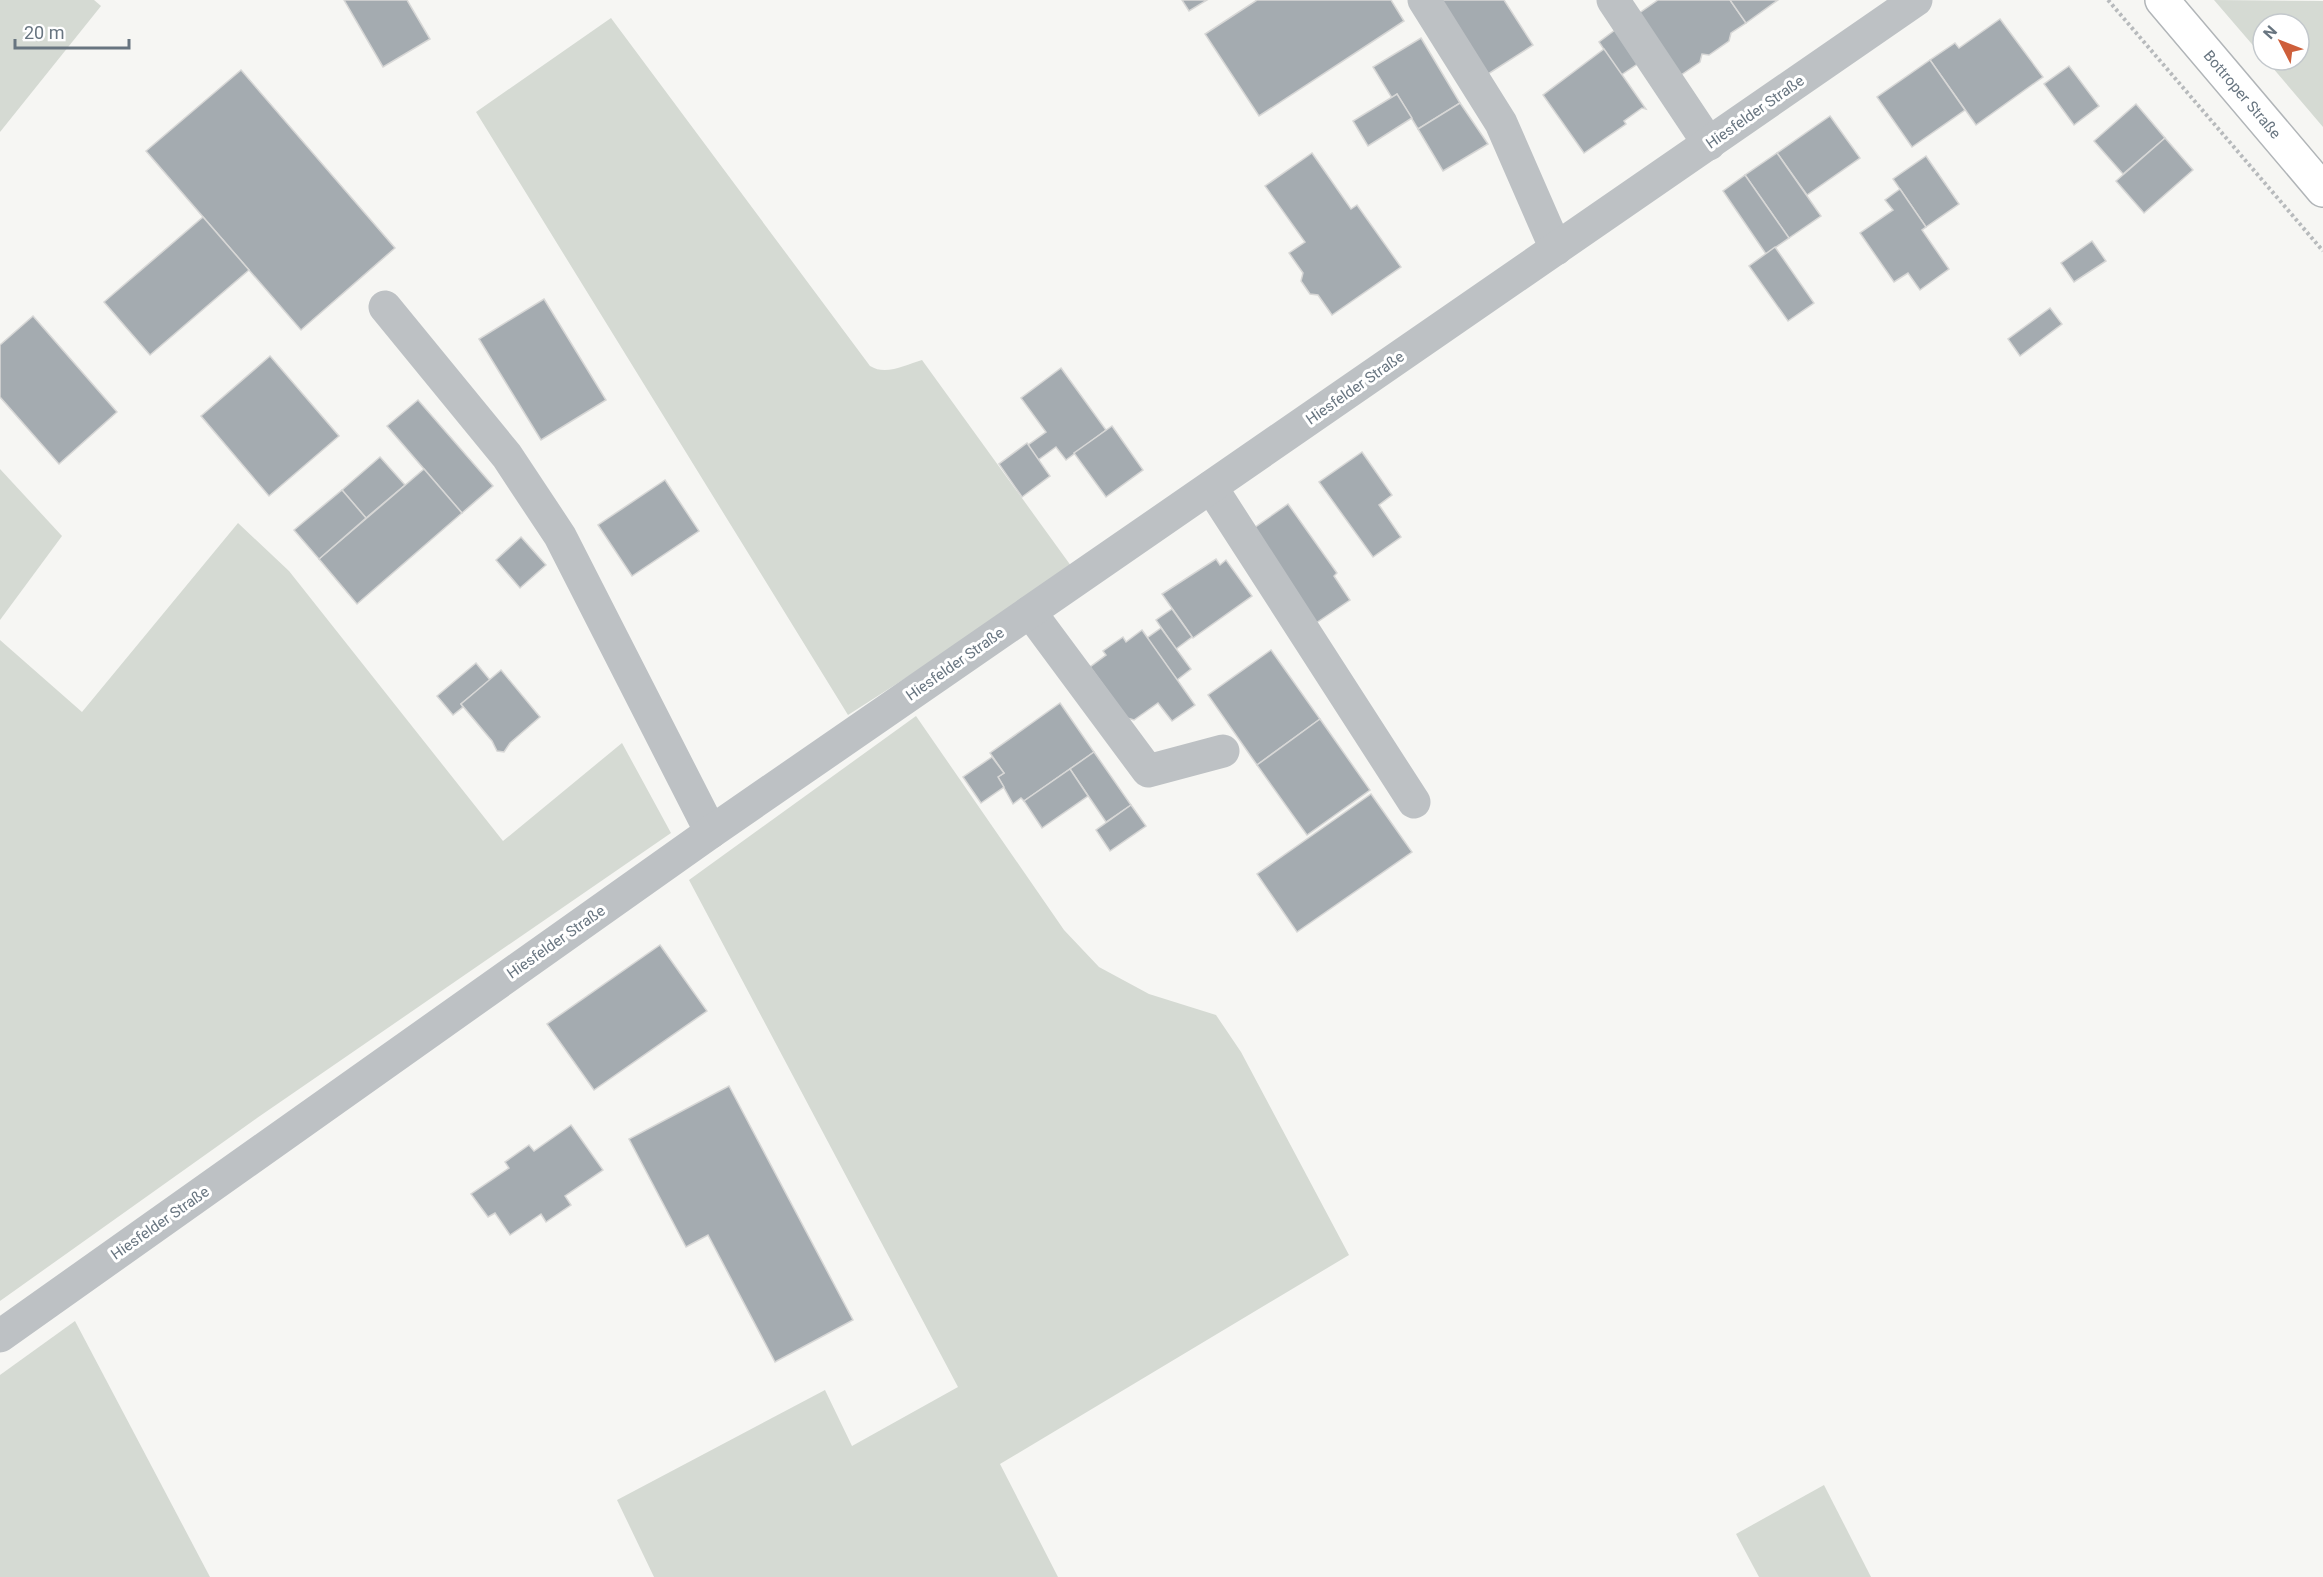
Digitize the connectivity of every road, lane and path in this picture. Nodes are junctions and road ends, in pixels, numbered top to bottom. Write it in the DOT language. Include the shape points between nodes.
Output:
graph roads {
  1 [pos="1424,0"];
  2 [pos="1613,0"];
  3 [pos="1916,0"];
  4 [pos="2108,0"];
  5 [pos="2162,0"];
  6 [pos="1709,144"];
  7 [pos="2323,190"];
  8 [pos="1557,249"];
  9 [pos="2323,250"];
  10 [pos="386,308"];
  11 [pos="1211,487"];
  12 [pos="1030,612"];
  13 [pos="1223,752"];
  14 [pos="1414,802"];
  15 [pos="711,832"];
  16 [pos="0,1336"];
  1 -- 8 [label="street" via="1501,123"];
  2 -- 6 [label="street"];
  3 -- 6 [label="street, Hiesfelder Straße"];
  4 -- 9 [label="path"];
  5 -- 7 [label="main road, Bottroper Straße"];
  6 -- 8 [label="street, Hiesfelder Straße"];
  8 -- 11 [label="street, Hiesfelder Straße"];
  10 -- 15 [label="street" via="507,456 560,536"];
  11 -- 12 [label="street, Hiesfelder Straße"];
  11 -- 14 [label="street"];
  12 -- 13 [label="street" via="1148,771"];
  12 -- 15 [label="street, Hiesfelder Straße"];
  15 -- 16 [label="street, Hiesfelder Straße"];
}
